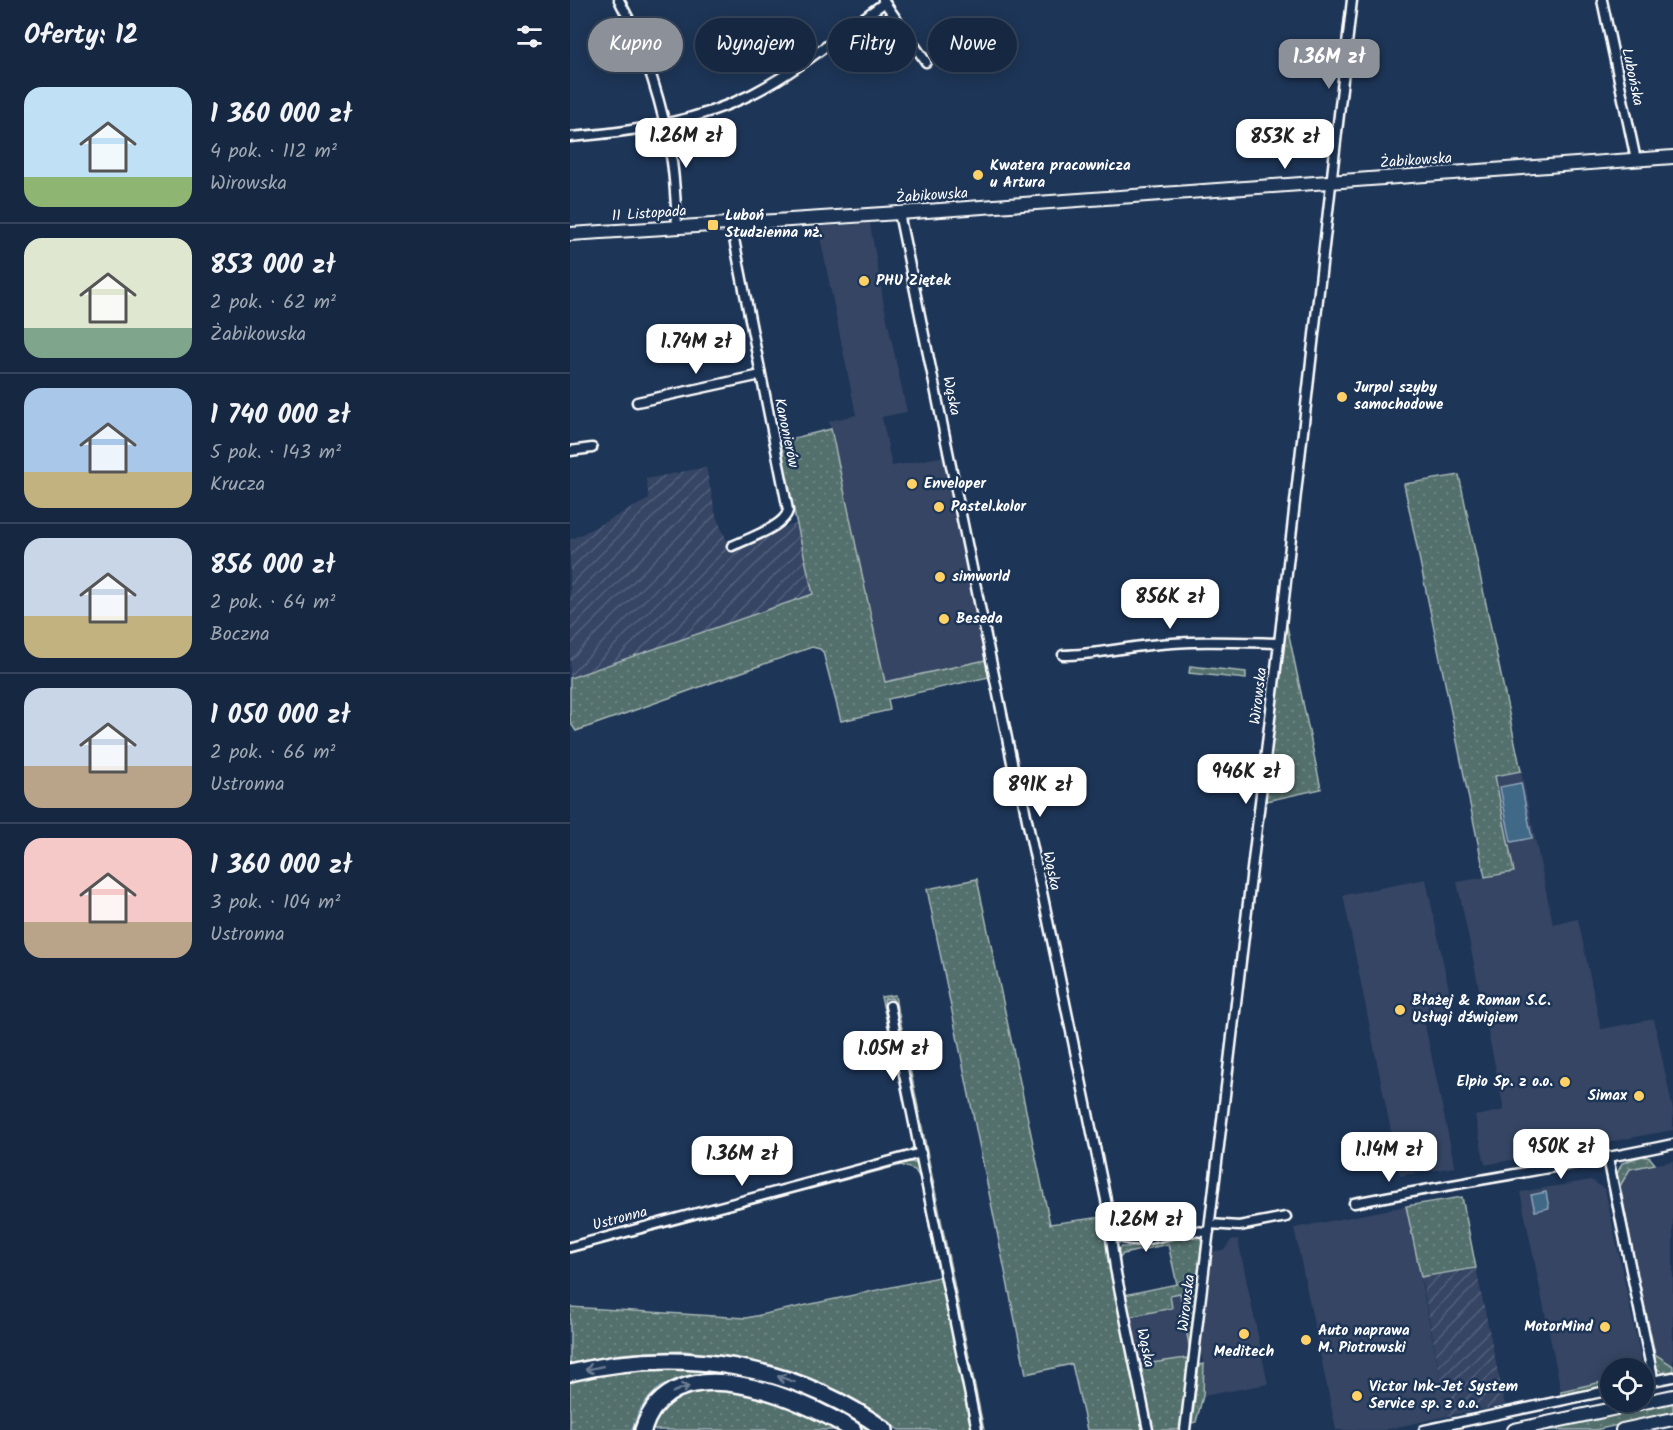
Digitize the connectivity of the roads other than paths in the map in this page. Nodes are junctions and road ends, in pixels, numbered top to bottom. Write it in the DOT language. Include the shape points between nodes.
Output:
graph roads {
  1 [pos="618,0"];
  2 [pos="1352,0"];
  3 [pos="1602,0"];
  4 [pos="884,1"];
  5 [pos="926,62"];
  6 [pos="664,124"];
  7 [pos="570,137"];
  8 [pos="1673,157"];
  9 [pos="1636,160"];
  10 [pos="1332,182"];
  11 [pos="899,213"];
  12 [pos="731,224"];
  13 [pos="677,227"];
  14 [pos="570,234"];
  15 [pos="761,375"];
  16 [pos="637,402"];
  17 [pos="592,448"];
  18 [pos="570,451"];
  19 [pos="732,546"];
  20 [pos="1279,643"];
  21 [pos="1063,655"];
  22 [pos="890,1006"];
  23 [pos="1673,1144"];
  24 [pos="921,1153"];
  25 [pos="1608,1158"];
  26 [pos="1354,1203"];
  27 [pos="1286,1217"];
  28 [pos="1209,1228"];
  29 [pos="1111,1231"];
  30 [pos="570,1247"];
  31 [pos="1645,1358"];
  32 [pos="570,1373"];
  33 [pos="1673,1377"];
  34 [pos="1654,1381"];
  35 [pos="1600,1392"];
  36 [pos="1673,1396"];
  37 [pos="1673,1419"];
  38 [pos="643,1430"];
  39 [pos="853,1430"];
  40 [pos="885,1430"];
  41 [pos="977,1430"];
  42 [pos="1148,1430"];
  43 [pos="1185,1430"];
  44 [pos="1424,1430"];
  45 [pos="1514,1430"];
  46 [pos="1622,1430"];
  1 -- 6 [label="street" via="645,59"];
  2 -- 10 [label="street, Wirowska"];
  3 -- 9 [label="street, Lubońska"];
  4 -- 5 [label="street"];
  4 -- 6 [label="street" via="768,85 724,106"];
  6 -- 7 [label="street"];
  6 -- 13 [label="street" via="672,161"];
  8 -- 9 [label="street, Żabikowska"];
  9 -- 10 [label="street, Żabikowska"];
  10 -- 11 [label="street, Żabikowska"];
  10 -- 20 [label="street, Wirowska"];
  11 -- 12 [label="street, Żabikowska"];
  11 -- 29 [label="street, Wąska"];
  12 -- 13 [label="street, 11 Listopada"];
  12 -- 15 [label="street, Kanonierów"];
  13 -- 14 [label="street, 11 Listopada"];
  15 -- 16 [label="street"];
  15 -- 19 [label="street, Kanonierów" via="787,515 780,523"];
  17 -- 18 [label="street"];
  20 -- 21 [label="street" via="1207,641"];
  20 -- 28 [label="street, Wirowska"];
  22 -- 24 [label="street"];
  23 -- 25 [label="street"];
  24 -- 30 [label="street, Ustronna"];
  24 -- 41 [label="street"];
  25 -- 26 [label="street"];
  25 -- 31 [label="street"];
  27 -- 28 [label="street"];
  28 -- 29 [label="street" via="1136,1241 1125,1240"];
  28 -- 43 [label="street, Wirowska"];
  29 -- 42 [label="street, Wąska"];
  40 -- 32 [label="highway, one-way" via="823,1394 746,1368 703,1361 648,1360"];
  33 -- 34 [label="street"];
  35 -- 44 [label="street"];
  36 -- 45 [label="street"];
  37 -- 46 [label="street"];
  38 -- 39 [label="highway, one-way" via="653,1409 669,1394 690,1385 716,1382 783,1396"];
}
